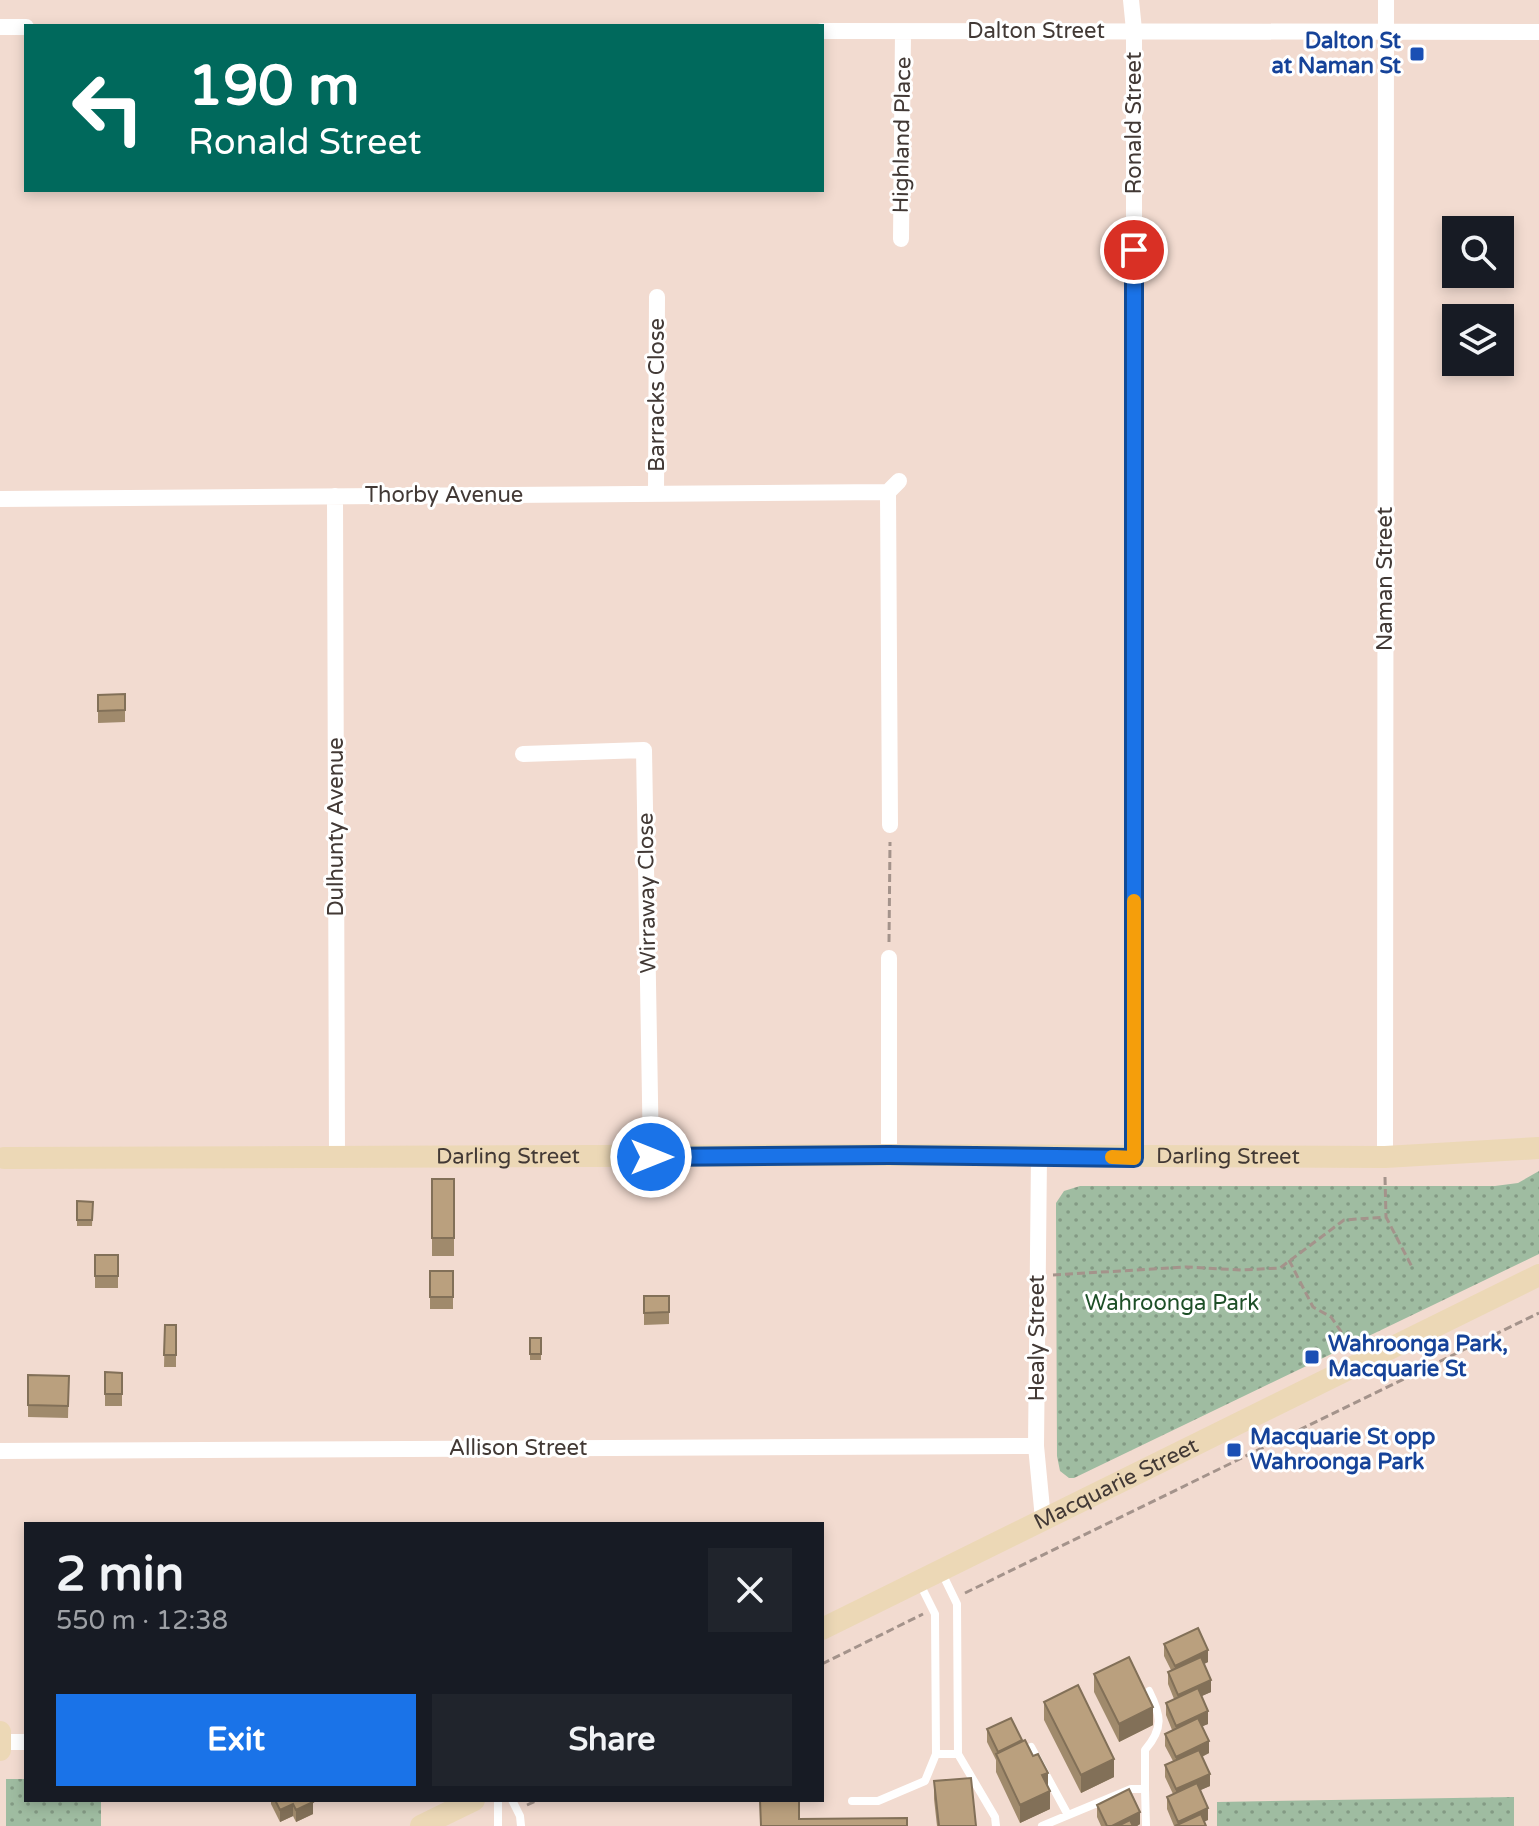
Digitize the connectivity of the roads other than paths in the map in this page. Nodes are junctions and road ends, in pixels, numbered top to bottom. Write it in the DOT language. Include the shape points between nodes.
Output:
graph roads {
  1 [pos="1131,0"];
  2 [pos="1386,0"];
  3 [pos="0,27"];
  4 [pos="24,27"];
  5 [pos="1134,30"];
  6 [pos="824,31"];
  7 [pos="1386,31"];
  8 [pos="903,32"];
  9 [pos="1539,32"];
  10 [pos="901,239"];
  11 [pos="657,297"];
  12 [pos="656,493"];
  13 [pos="335,496"];
  14 [pos="0,499"];
  15 [pos="523,754"];
  16 [pos="890,825"];
  17 [pos="889,958"];
  18 [pos="1539,1148"];
  19 [pos="889,1155"];
  20 [pos="1039,1156"];
  21 [pos="651,1157"];
  22 [pos="1385,1157"];
  23 [pos="337,1158"];
  24 [pos="1134,1158"];
  25 [pos="1,1159"];
  26 [pos="1539,1275"];
  27 [pos="1036,1446"];
  28 [pos="0,1451"];
  29 [pos="1043,1519"];
  30 [pos="941,1571"];
  31 [pos="919,1582"];
  32 [pos="824,1628"];
  33 [pos="1149,1691"];
  34 [pos="1,1741"];
  35 [pos="24,1742"];
  36 [pos="1031,1747"];
  37 [pos="936,1754"];
  38 [pos="958,1754"];
  39 [pos="1145,1789"];
  40 [pos="852,1801"];
  41 [pos="470,1802"];
  42 [pos="498,1802"];
  43 [pos="513,1802"];
  44 [pos="1068,1815"];
  45 [pos="421,1826"];
  46 [pos="498,1826"];
  47 [pos="521,1826"];
  48 [pos="996,1826"];
  49 [pos="1042,1826"];
  50 [pos="1146,1826"];
  1 -- 5 [label="street, Ronald Street"];
  2 -- 7 [label="street, Naman Street"];
  3 -- 4 [label="street"];
  5 -- 7 [label="street, Dalton Street"];
  5 -- 8 [label="street, Dalton Street"];
  5 -- 24 [label="street, Ronald Street"];
  6 -- 8 [label="street, Dalton Street"];
  7 -- 9 [label="street, Dalton Street"];
  7 -- 22 [label="street, Naman Street"];
  8 -- 10 [label="street, Highland Place"];
  11 -- 12 [label="street, Barracks Close"];
  12 -- 13 [label="street, Thorby Avenue"];
  12 -- 16 [label="street, Thorby Avenue" via="894,486"];
  13 -- 14 [label="street, Thorby Avenue"];
  13 -- 23 [label="street, Dulhunty Avenue"];
  15 -- 21 [label="street, Wirraway Close" via="644,750"];
  17 -- 19 [label="street"];
  18 -- 22 [label="street, Darling Street"];
  19 -- 20 [label="street, Darling Street"];
  19 -- 21 [label="street, Darling Street"];
  20 -- 24 [label="street, Darling Street"];
  20 -- 27 [label="street, Healy Street"];
  21 -- 23 [label="street, Darling Street"];
  22 -- 24 [label="street, Darling Street"];
  23 -- 25 [label="street, Darling Street"];
  26 -- 29 [label="street, Macquarie Street"];
  27 -- 28 [label="street, Allison Street"];
  27 -- 29 [label="street, Healy Street"];
  29 -- 30 [label="street, Macquarie Street"];
  30 -- 31 [label="street, Macquarie Street"];
  30 -- 38 [label="lane" via="957,1604"];
  31 -- 32 [label="street, Macquarie Street"];
  31 -- 37 [label="lane" via="935,1614"];
  33 -- 39 [label="lane" via="1160,1712 1156,1737 1145,1750"];
  34 -- 35 [label="street"];
  36 -- 44 [label="lane"];
  37 -- 38 [label="lane"];
  37 -- 40 [label="lane" via="925,1781 878,1801"];
  38 -- 48 [label="lane"];
  39 -- 44 [label="lane" via="1131,1789"];
  39 -- 50 [label="lane"];
  41 -- 45 [label="street"];
  42 -- 46 [label="lane"];
  43 -- 47 [label="lane"];
  44 -- 49 [label="lane"];
}
